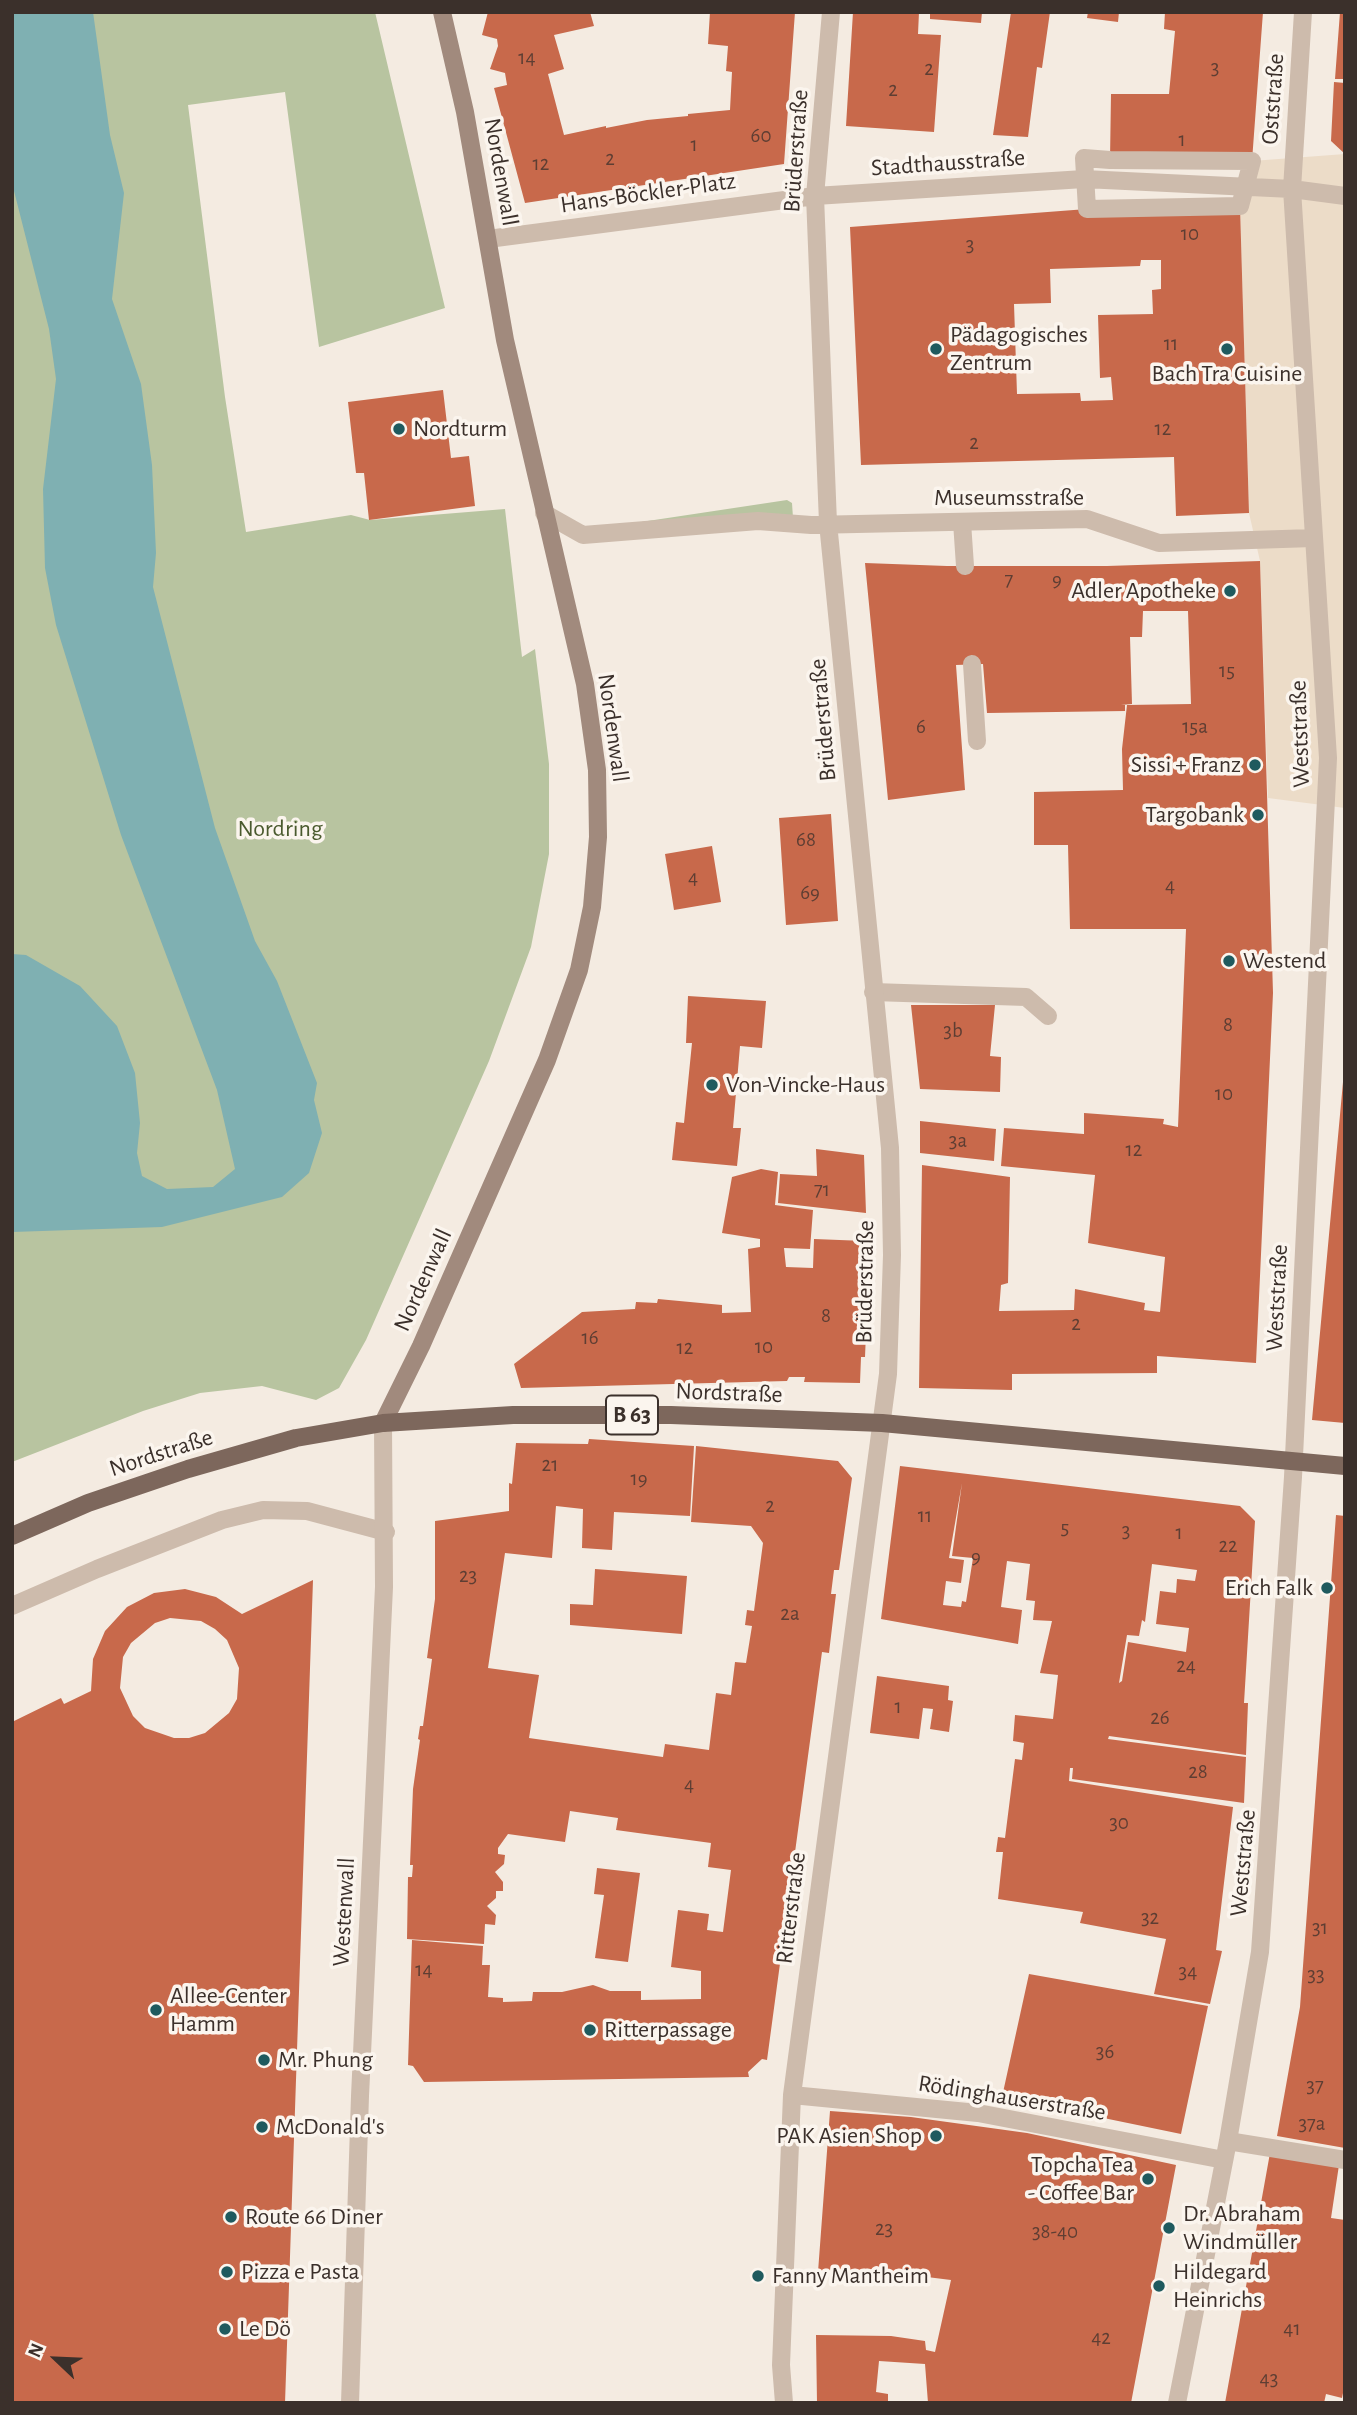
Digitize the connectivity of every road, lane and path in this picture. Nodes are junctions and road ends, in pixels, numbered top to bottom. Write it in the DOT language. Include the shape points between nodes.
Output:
graph roads {
  1 [pos="442,12"];
  2 [pos="831,12"];
  3 [pos="1303,12"];
  4 [pos="1084,179"];
  5 [pos="1245,186"];
  6 [pos="1292,189"];
  7 [pos="815,196"];
  8 [pos="1345,196"];
  9 [pos="488,239"];
  10 [pos="544,513"];
  11 [pos="962,522"];
  12 [pos="828,523"];
  13 [pos="1312,538"];
  14 [pos="965,566"];
  15 [pos="972,664"];
  16 [pos="977,741"];
  17 [pos="1336,759"];
  18 [pos="873,992"];
  19 [pos="1048,1017"];
  20 [pos="383,1423"];
  21 [pos="881,1423"];
  22 [pos="1293,1460"];
  23 [pos="1345,1466"];
  24 [pos="386,1532"];
  25 [pos="12,1536"];
  26 [pos="12,1606"];
  27 [pos="792,2095"];
  28 [pos="1228,2141"];
  29 [pos="1224,2160"];
  30 [pos="1345,2160"];
  31 [pos="349,2403"];
  32 [pos="784,2403"];
  33 [pos="1177,2403"];
  1 -- 9 [label="main road, Nordenwall"];
  2 -- 7 [label="street, Brüderstraße"];
  3 -- 6 [label="street, Oststraße"];
  4 -- 5 [label="street, Stadthausstraße"];
  4 -- 5 [label="street" via="1087,209 1240,206"];
  4 -- 5 [label="street" via="1084,158 1252,162"];
  4 -- 7 [label="street, Stadthausstraße"];
  5 -- 6 [label="street, Stadthausstraße"];
  6 -- 8 [label="street, Stadthausstraße"];
  6 -- 13 [label="street, Weststraße"];
  7 -- 9 [label="street, Hans-Böckler-Platz"];
  7 -- 12 [label="street, Brüderstraße"];
  9 -- 10 [label="main road, Nordenwall" via="505,340"];
  10 -- 12 [label="street" via="583,535 758,522"];
  10 -- 20 [label="main road, Nordenwall" via="585,684 597,770 592,907 579,970 547,1060"];
  11 -- 12 [label="street, Museumsstraße"];
  11 -- 13 [label="street, Museumsstraße" via="1087,519 1160,543"];
  11 -- 14 [label="street"];
  12 -- 18 [label="street, Brüderstraße"];
  13 -- 17 [label="street, Weststraße"];
  15 -- 16 [label="street"];
  17 -- 22 [label="street, Weststraße"];
  18 -- 19 [label="street" via="1026,997"];
  18 -- 21 [label="street, Brüderstraße" via="891,1174 888,1360"];
  20 -- 21 [label="main road, Nordstraße / B 63" via="513,1415 618,1415"];
  20 -- 24 [label="street, Westenwall"];
  20 -- 25 [label="main road, Nordstraße / B 63" via="296,1438 188,1469 88,1503"];
  21 -- 22 [label="main road, Nordstraße / B 63"];
  21 -- 27 [label="street, Ritterstraße"];
  22 -- 23 [label="main road, B 63"];
  22 -- 28 [label="street, Weststraße" via="1260,1952"];
  24 -- 26 [label="street" via="307,1511 263,1510 222,1520"];
  24 -- 31 [label="street, Westenwall"];
  27 -- 29 [label="street, Rödinghauserstraße" via="978,2113"];
  27 -- 32 [label="street, Ritterstraße" via="781,2365"];
  28 -- 29 [label="street, Weststraße"];
  28 -- 30 [label="street"];
  29 -- 33 [label="street, Weststraße"];
}
